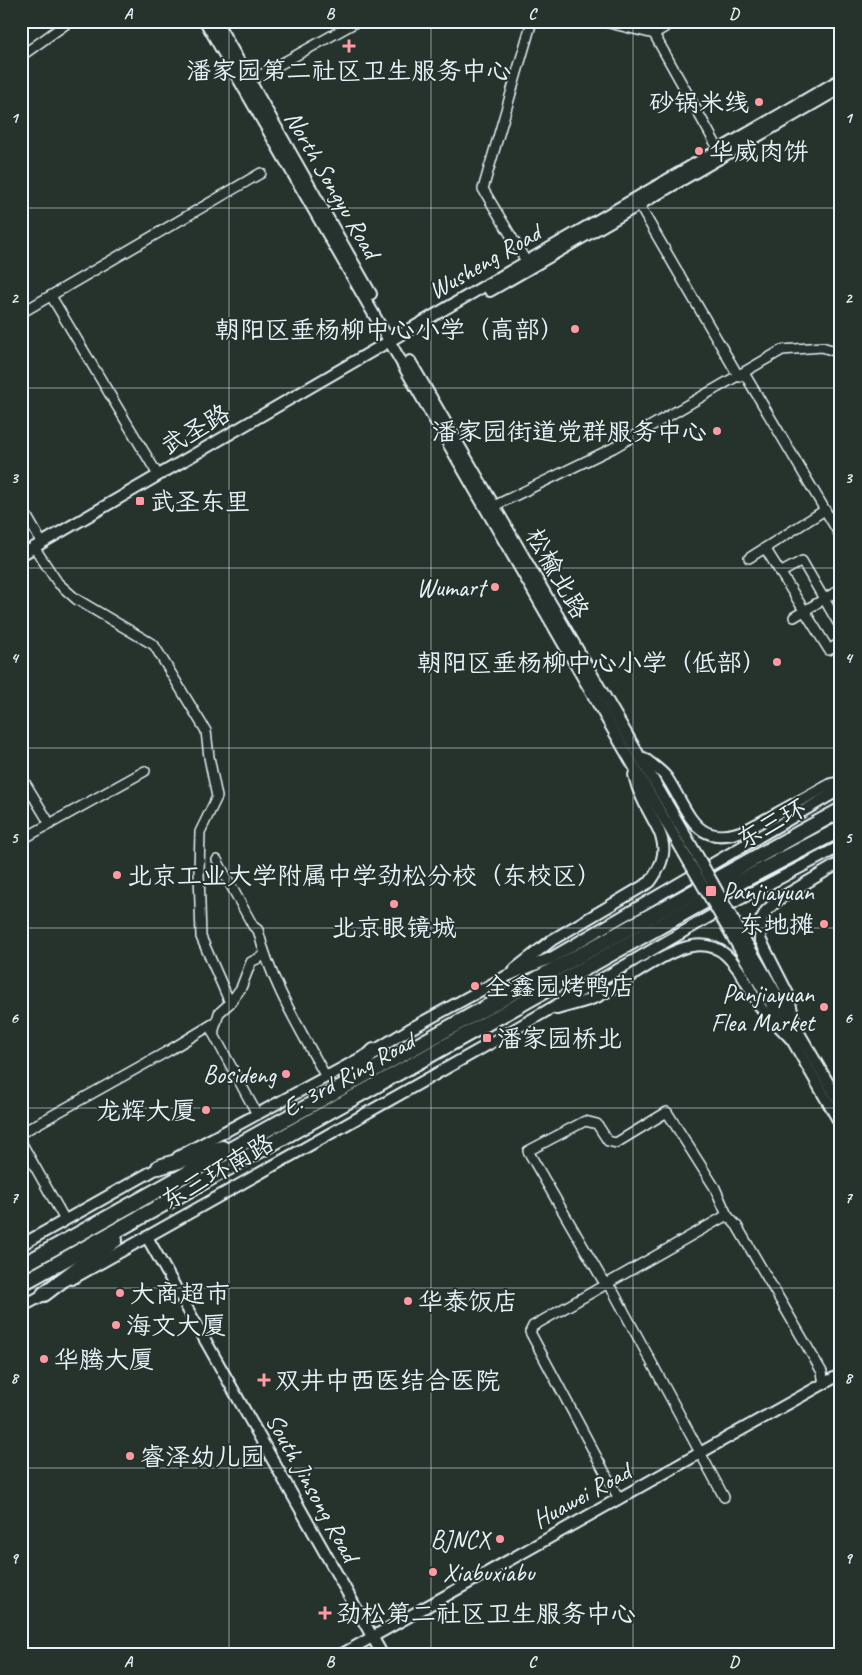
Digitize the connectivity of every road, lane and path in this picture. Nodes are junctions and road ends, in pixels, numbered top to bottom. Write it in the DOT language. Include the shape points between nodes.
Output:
graph roads {
  1 [pos="70,21"];
  2 [pos="205,21"];
  3 [pos="216,21"];
  4 [pos="358,21"];
  5 [pos="532,21"];
  6 [pos="601,21"];
  7 [pos="675,21"];
  8 [pos="654,34"];
  9 [pos="21,56"];
  10 [pos="841,79"];
  11 [pos="250,82"];
  12 [pos="841,88"];
  13 [pos="719,150"];
  14 [pos="261,173"];
  15 [pos="639,204"];
  16 [pos="526,261"];
  17 [pos="51,296"];
  18 [pos="21,313"];
  19 [pos="395,340"];
  20 [pos="841,354"];
  21 [pos="741,375"];
  22 [pos="158,475"];
  23 [pos="21,506"];
  24 [pos="494,506"];
  25 [pos="825,510"];
  26 [pos="841,537"];
  27 [pos="38,545"];
  28 [pos="765,548"];
  29 [pos="21,555"];
  30 [pos="749,558"];
  31 [pos="780,573"];
  32 [pos="841,590"];
  33 [pos="824,599"];
  34 [pos="804,611"];
  35 [pos="794,617"];
  36 [pos="841,628"];
  37 [pos="841,642"];
  38 [pos="634,756"];
  39 [pos="145,771"];
  40 [pos="21,776"];
  41 [pos="841,782"];
  42 [pos="841,789"];
  43 [pos="841,810"];
  44 [pos="50,824"];
  45 [pos="841,829"];
  46 [pos="21,840"];
  47 [pos="841,846"];
  48 [pos="216,860"];
  49 [pos="841,862"];
  50 [pos="727,881"];
  51 [pos="694,899"];
  52 [pos="735,932"];
  53 [pos="264,955"];
  54 [pos="507,976"];
  55 [pos="230,1003"];
  56 [pos="540,1015"];
  57 [pos="216,1022"];
  58 [pos="796,1028"];
  59 [pos="791,1039"];
  60 [pos="374,1051"];
  61 [pos="326,1077"];
  62 [pos="334,1092"];
  63 [pos="841,1105"];
  64 [pos="257,1114"];
  65 [pos="841,1125"];
  66 [pos="21,1133"];
  67 [pos="252,1138"];
  68 [pos="21,1142"];
  69 [pos="159,1167"];
  70 [pos="152,1212"];
  71 [pos="727,1215"];
  72 [pos="65,1220"];
  73 [pos="147,1237"];
  74 [pos="21,1245"];
  75 [pos="21,1266"];
  76 [pos="21,1284"];
  77 [pos="607,1284"];
  78 [pos="44,1294"];
  79 [pos="21,1307"];
  80 [pos="841,1374"];
  81 [pos="824,1384"];
  82 [pos="700,1453"];
  83 [pos="724,1497"];
  84 [pos="619,1498"];
  85 [pos="373,1636"];
  86 [pos="342,1654"];
  87 [pos="382,1654"];
  1 -- 9 [label="street"];
  2 -- 19 [label="street, North Songyu Road"];
  3 -- 11 [label="street, North Songyu Road"];
  4 -- 11 [label="street"];
  5 -- 16 [label="street" via="483,189"];
  6 -- 8 [label="street"];
  7 -- 8 [label="street"];
  8 -- 13 [label="street"];
  10 -- 13 [label="street, Wusheng Road"];
  11 -- 19 [label="street, North Songyu Road"];
  12 -- 15 [label="street, Wusheng Road"];
  13 -- 16 [label="street, Wusheng Road"];
  14 -- 17 [label="street"];
  15 -- 19 [label="street, Wusheng Road"];
  15 -- 21 [label="street"];
  16 -- 19 [label="street, Wusheng Road"];
  17 -- 18 [label="street"];
  17 -- 22 [label="street"];
  19 -- 22 [label="street, 武圣路"];
  19 -- 24 [label="street, 松榆北路"];
  19 -- 38 [label="street, 松榆北路"];
  20 -- 21 [label="street" via="822,348 782,350"];
  21 -- 24 [label="street" via="613,448"];
  21 -- 25 [label="street"];
  22 -- 27 [label="street, 武圣路"];
  23 -- 27 [label="street"];
  24 -- 38 [label="street, 松榆北路"];
  25 -- 26 [label="street"];
  25 -- 28 [label="street"];
  27 -- 29 [label="street, 武圣路"];
  27 -- 55 [label="street" via="58,583 76,599 154,645 206,731 218,797 200,832 201,937"];
  28 -- 30 [label="street"];
  28 -- 31 [label="street"];
  31 -- 33 [label="street" via="802,561"];
  31 -- 34 [label="street"];
  32 -- 33 [label="street"];
  33 -- 34 [label="street"];
  33 -- 36 [label="street"];
  34 -- 35 [label="street"];
  34 -- 37 [label="street" via="829,650"];
  38 -- 41 [label="street" via="666,776 698,828 723,836 748,829 831,784"];
  38 -- 52 [label="street, 松榆北路, bridge"];
  38 -- 54 [label="street" via="640,793 660,830 664,852 659,870 650,882 552,940"];
  39 -- 44 [label="street"];
  40 -- 44 [label="street"];
  42 -- 54 [label="street" via="551,958"];
  43 -- 50 [label="highway, 东三环"];
  44 -- 46 [label="street"];
  45 -- 50 [label="highway, 东三环"];
  47 -- 56 [label="street" via="740,899"];
  48 -- 53 [label="street" via="258,930"];
  49 -- 58 [label="street" via="779,899 766,911 762,920 760,939 788,994"];
  50 -- 51 [label="highway"];
  51 -- 62 [label="highway, E. 3rd Ring Road"];
  51 -- 70 [label="highway, E. 3rd Ring Road"];
  52 -- 58 [label="street"];
  52 -- 59 [label="street"];
  53 -- 55 [label="street" via="251,962 241,988"];
  53 -- 61 [label="street" via="275,983"];
  54 -- 60 [label="street, 东三环南路"];
  55 -- 57 [label="street" via="219,1013"];
  56 -- 59 [label="street" via="598,996 679,949 698,944 725,954 762,1009"];
  56 -- 73 [label="street, 东三环南路"];
  57 -- 64 [label="street" via="213,1033"];
  57 -- 66 [label="street"];
  58 -- 63 [label="street"];
  59 -- 65 [label="street"];
  60 -- 61 [label="street, 东三环南路"];
  60 -- 62 [label="highway"];
  61 -- 64 [label="street, 东三环南路"];
  62 -- 67 [label="highway, E. 3rd Ring Road"];
  64 -- 69 [label="street, 东三环南路"];
  67 -- 69 [label="highway"];
  67 -- 75 [label="highway, E. 3rd Ring Road"];
  68 -- 72 [label="street"];
  69 -- 72 [label="street, 东三环南路"];
  70 -- 76 [label="highway, E. 3rd Ring Road"];
  70 -- 78 [label="highway"];
  71 -- 77 [label="street"];
  71 -- 77 [label="street" via="715,1188 667,1112 616,1143 608,1141 598,1124 585,1121 528,1151"];
  71 -- 81 [label="street" via="737,1226 822,1372"];
  72 -- 74 [label="street, 东三环南路"];
  73 -- 78 [label="street, 东三环南路"];
  73 -- 85 [label="street, South Jinsong Road"];
  77 -- 82 [label="street"];
  77 -- 84 [label="street" via="538,1321 530,1332"];
  78 -- 79 [label="street, 东三环南路"];
  80 -- 81 [label="street, Huawei Road"];
  81 -- 82 [label="street, Huawei Road"];
  82 -- 83 [label="street"];
  82 -- 84 [label="street, Huawei Road"];
  84 -- 85 [label="street, Huawei Road"];
  85 -- 86 [label="street, Huawei Road"];
  85 -- 87 [label="street, South Jinsong Road"];
}
